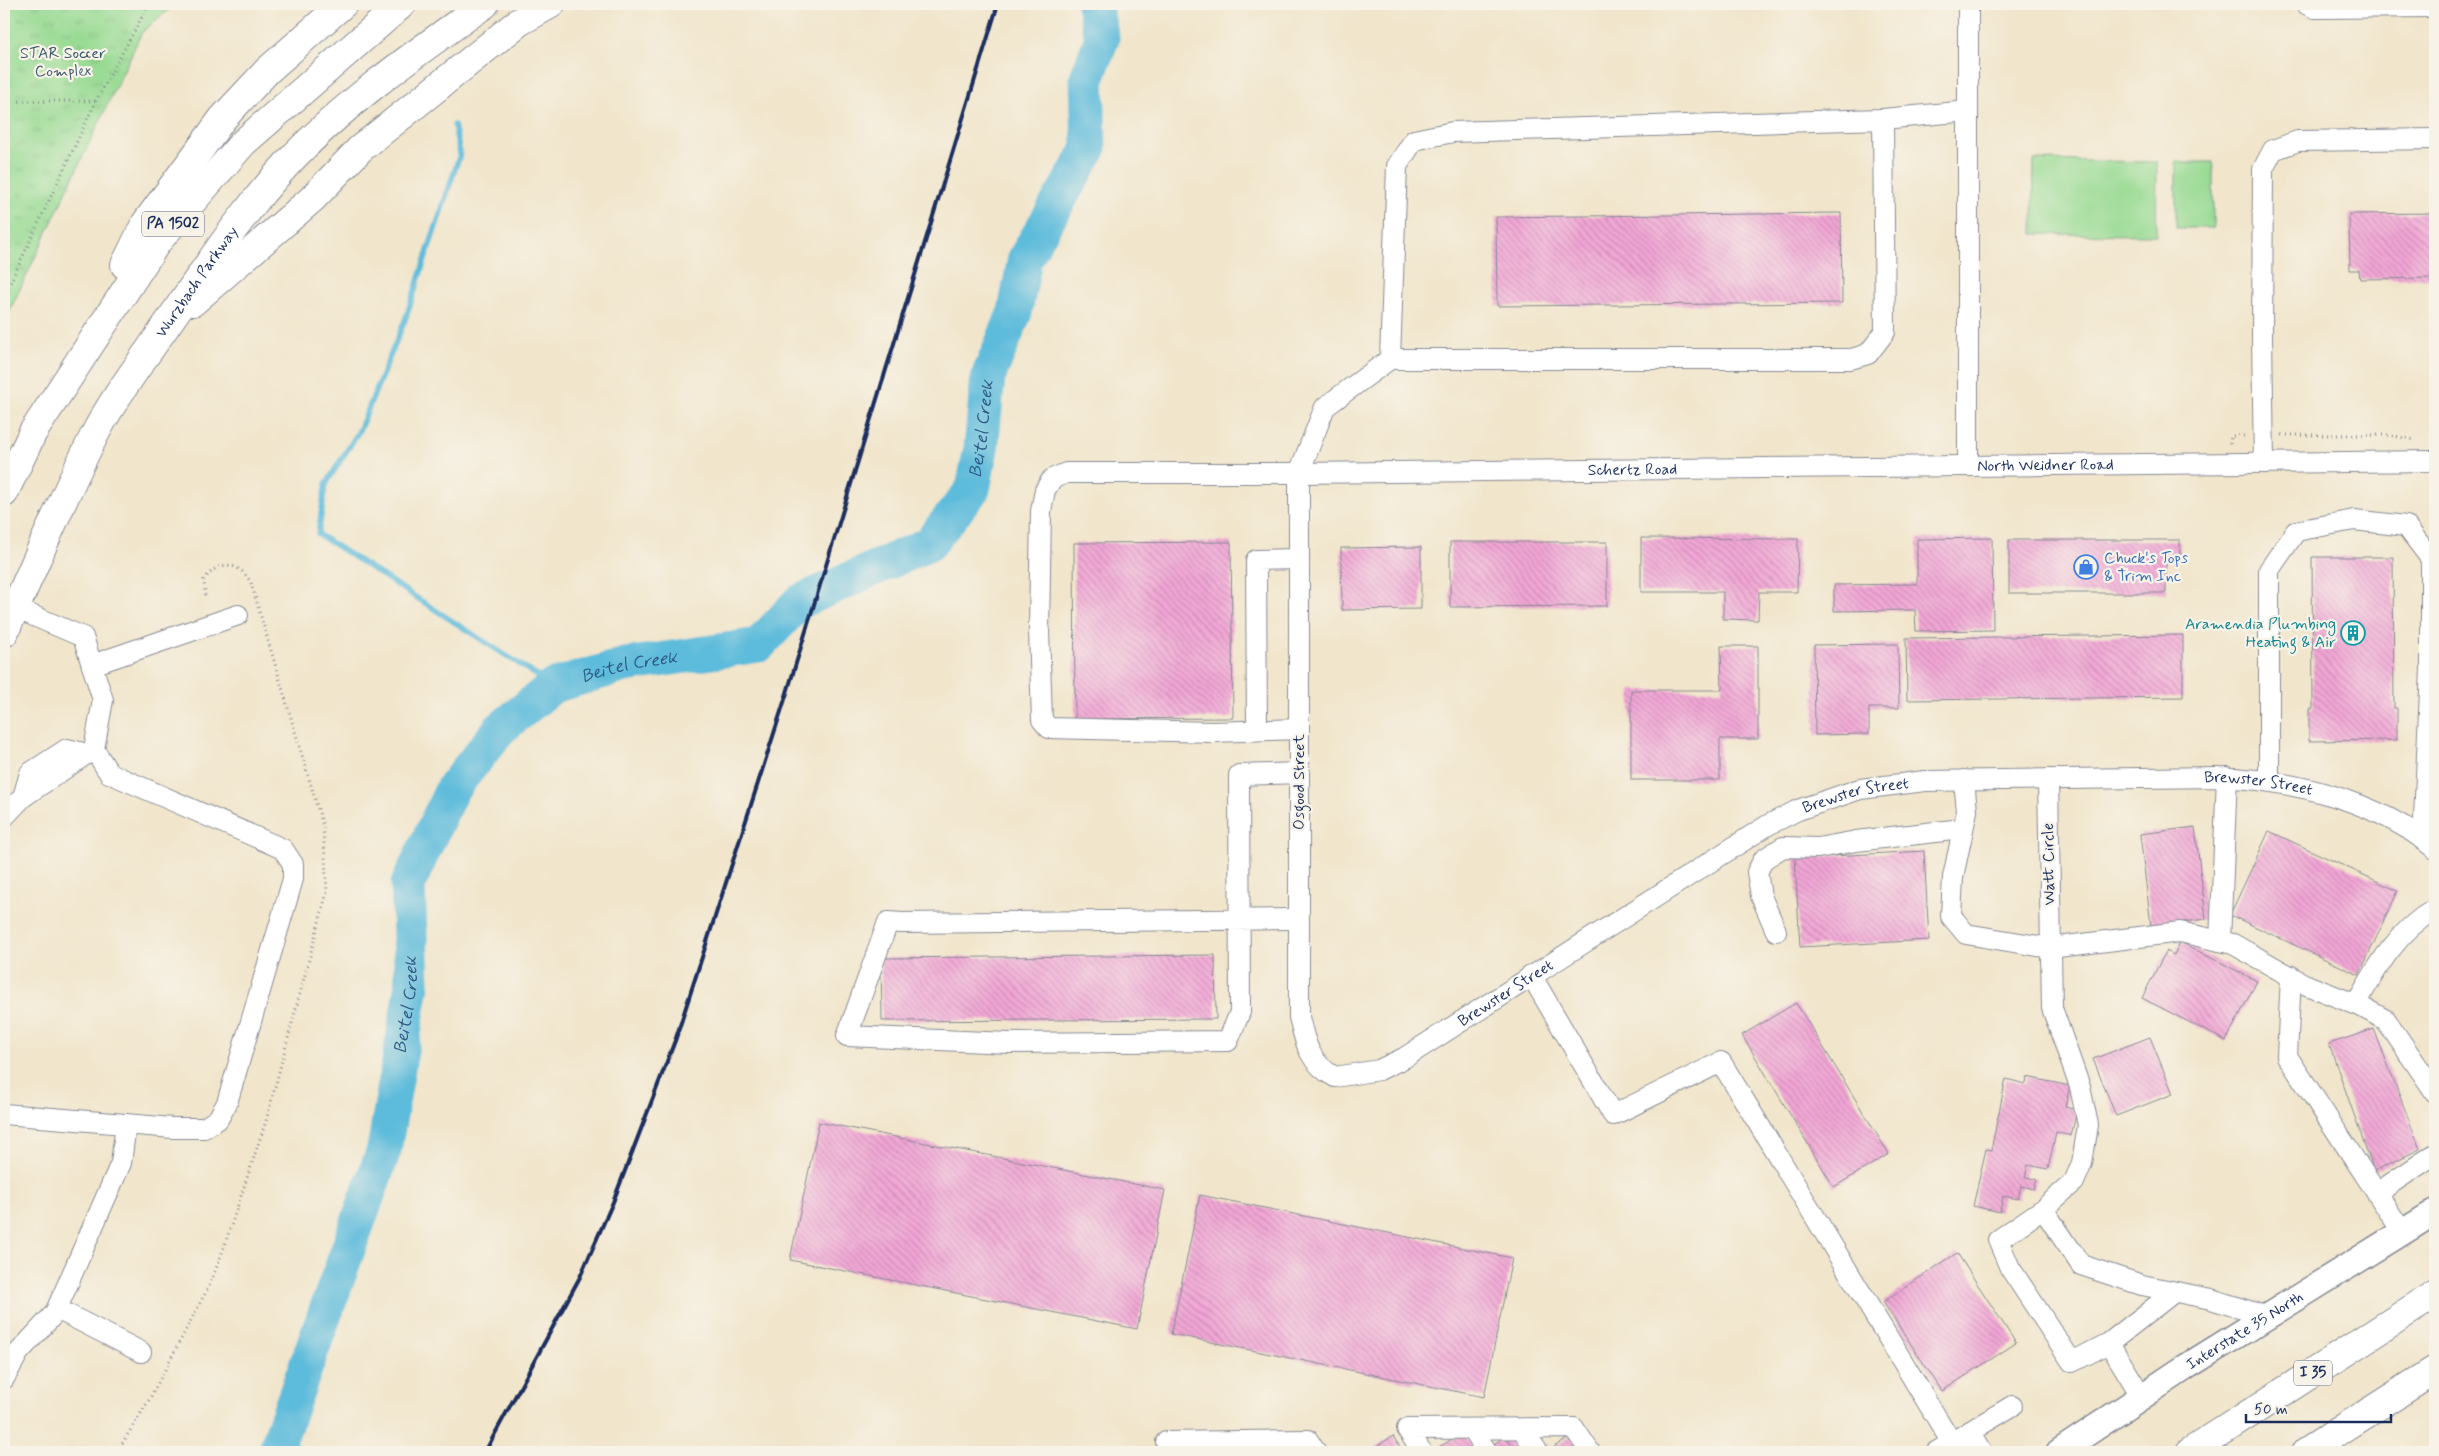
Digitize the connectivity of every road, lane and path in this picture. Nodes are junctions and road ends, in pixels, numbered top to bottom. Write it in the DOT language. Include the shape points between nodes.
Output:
graph roads {
  1 [pos="149,4"];
  2 [pos="343,4"];
  3 [pos="402,4"];
  4 [pos="485,4"];
  5 [pos="551,4"];
  6 [pos="1968,4"];
  7 [pos="2306,4"];
  8 [pos="2435,7"];
  9 [pos="4,101"];
  10 [pos="96,101"];
  11 [pos="1968,111"];
  12 [pos="1883,120"];
  13 [pos="2435,139"];
  14 [pos="4,296"];
  15 [pos="104,324"];
  16 [pos="159,337"];
  17 [pos="1390,358"];
  18 [pos="2287,435"];
  19 [pos="2424,442"];
  20 [pos="2435,461"];
  21 [pos="2264,463"];
  22 [pos="1968,466"];
  23 [pos="1299,473"];
  24 [pos="4,493"];
  25 [pos="1299,559"];
  26 [pos="15,608"];
  27 [pos="238,615"];
  28 [pos="4,632"];
  29 [pos="92,665"];
  30 [pos="1299,729"];
  31 [pos="1257,730"];
  32 [pos="91,752"];
  33 [pos="1299,773"];
  34 [pos="2227,778"];
  35 [pos="2048,779"];
  36 [pos="1964,780"];
  37 [pos="2269,781"];
  38 [pos="4,817"];
  39 [pos="1768,825"];
  40 [pos="1962,829"];
  41 [pos="2429,845"];
  42 [pos="1783,847"];
  43 [pos="2435,909"];
  44 [pos="1299,919"];
  45 [pos="1241,920"];
  46 [pos="1776,931"];
  47 [pos="2220,941"];
  48 [pos="2050,948"];
  49 [pos="1531,975"];
  50 [pos="2291,976"];
  51 [pos="2356,1004"];
  52 [pos="1335,1077"];
  53 [pos="2435,1092"];
  54 [pos="4,1114"];
  55 [pos="126,1124"];
  56 [pos="2435,1154"];
  57 [pos="2377,1193"];
  58 [pos="2043,1209"];
  59 [pos="2435,1212"];
  60 [pos="2403,1233"];
  61 [pos="2174,1292"];
  62 [pos="2435,1294"];
  63 [pos="56,1309"];
  64 [pos="2268,1317"];
  65 [pos="2109,1343"];
  66 [pos="141,1352"];
  67 [pos="7,1366"];
  68 [pos="2435,1370"];
  69 [pos="2142,1397"];
  70 [pos="2012,1406"];
  71 [pos="1472,1429"];
  72 [pos="1522,1429"];
  73 [pos="1969,1432"];
  74 [pos="1166,1442"];
  75 [pos="1944,1448"];
  76 [pos="1316,1452"];
  77 [pos="1422,1452"];
  78 [pos="1487,1452"];
  79 [pos="1538,1452"];
  80 [pos="1590,1452"];
  81 [pos="1981,1452"];
  82 [pos="2059,1452"];
  83 [pos="2190,1452"];
  84 [pos="2306,1452"];
  1 -- 10 [label="path"];
  2 -- 15 [label="highway" via="268,70 223,118 172,185 145,224 130,254"];
  3 -- 15 [label="highway, PA 1502" via="243,143 157,242"];
  4 -- 16 [label="highway, Wurzbach Parkway / PA 1502" via="387,74 288,164 227,236"];
  5 -- 16 [label="highway" via="519,22 360,149 312,200 186,307"];
  6 -- 11 [label="street, North Weidner Road"];
  7 -- 8 [label="street" via="2315,8"];
  9 -- 10 [label="path"];
  10 -- 14 [label="path"];
  11 -- 12 [label="street"];
  11 -- 22 [label="street, North Weidner Road"];
  12 -- 17 [label="street" via="1453,132 1414,140 1398,166"];
  12 -- 17 [label="street" via="1885,332 1868,354 1851,360"];
  13 -- 21 [label="street" via="2298,141 2273,150 2262,169"];
  15 -- 24 [label="highway, PA 1502" via="34,432"];
  16 -- 26 [label="highway, Wurzbach Parkway / PA 1502" via="124,384 95,434"];
  17 -- 23 [label="street" via="1325,407"];
  18 -- 19 [label="path" via="2390,435"];
  20 -- 21 [label="street, North Weidner Road"];
  21 -- 22 [label="street, North Weidner Road"];
  22 -- 23 [label="street, Schertz Road"];
  23 -- 25 [label="street, Osgood Street"];
  23 -- 31 [label="street, Schertz Road" via="1066,473 1052,479 1045,490 1041,512 1039,631 1042,720 1049,728"];
  25 -- 30 [label="street, Osgood Street"];
  25 -- 31 [label="street" via="1256,560"];
  26 -- 28 [label="highway, Wurzbach Parkway / PA 1502"];
  26 -- 29 [label="street" via="83,637"];
  27 -- 29 [label="street"];
  29 -- 32 [label="street" via="103,700"];
  30 -- 31 [label="street, Schertz Road"];
  30 -- 33 [label="street, Osgood Street"];
  32 -- 38 [label="street" via="22,797"];
  32 -- 55 [label="street" via="109,773 283,849 292,864 293,879 226,1103 218,1119 204,1128"];
  33 -- 44 [label="street, Osgood Street"];
  33 -- 45 [label="street" via="1239,775"];
  34 -- 35 [label="street, Brewster Street"];
  34 -- 37 [label="street, Brewster Street"];
  34 -- 47 [label="street"];
  35 -- 36 [label="street, Brewster Street"];
  35 -- 48 [label="street, Watt Circle"];
  36 -- 39 [label="street, Brewster Street" via="1860,789 1813,804"];
  36 -- 40 [label="street" via="1967,811"];
  37 -- 41 [label="street, Brewster Street" via="2308,787 2348,801 2393,821"];
  37 -- 41 [label="street" via="2269,570 2296,531 2354,520 2406,526 2431,559"];
  39 -- 42 [label="street"];
  39 -- 49 [label="street, Brewster Street"];
  40 -- 42 [label="street" via="1818,848"];
  40 -- 48 [label="street" via="1953,877 1951,916 1966,934"];
  42 -- 46 [label="street" via="1764,859 1757,872 1761,896"];
  43 -- 51 [label="street" via="2395,941"];
  44 -- 45 [label="street"];
  44 -- 52 [label="street, Osgood Street" via="1299,1016 1306,1045 1315,1063"];
  45 -- 45 [label="street" via="888,922 846,1036 1009,1043 1228,1041 1240,1012"];
  47 -- 48 [label="street" via="2180,932"];
  47 -- 50 [label="street" via="2233,944"];
  48 -- 58 [label="street, Watt Circle" via="2052,1008 2080,1087 2088,1125 2082,1163 2074,1182"];
  49 -- 52 [label="street, Brewster Street" via="1404,1058 1379,1070"];
  49 -- 75 [label="street" via="1613,1114 1721,1062"];
  50 -- 51 [label="street"];
  50 -- 57 [label="street" via="2287,1056"];
  51 -- 53 [label="street" via="2386,1020"];
  54 -- 55 [label="street"];
  55 -- 63 [label="street" via="121,1163"];
  56 -- 57 [label="street"];
  57 -- 60 [label="street"];
  58 -- 61 [label="street" via="2081,1265"];
  58 -- 65 [label="street, Watt Circle" via="1998,1240 2010,1268 2072,1362"];
  59 -- 60 [label="main road, Interstate 35 North"];
  60 -- 64 [label="main road, Interstate 35 North"];
  61 -- 64 [label="street" via="2211,1299"];
  61 -- 65 [label="street"];
  62 -- 83 [label="highway, I 35"];
  63 -- 66 [label="street"];
  63 -- 67 [label="street"];
  64 -- 69 [label="main road, Interstate 35 North"];
  65 -- 69 [label="street"];
  68 -- 84 [label="highway"];
  69 -- 82 [label="main road, Interstate 35 North"];
  70 -- 73 [label="street"];
  71 -- 72 [label="street"];
  71 -- 77 [label="street" via="1407,1429"];
  71 -- 78 [label="street"];
  72 -- 79 [label="street"];
  72 -- 80 [label="street" via="1574,1428"];
  73 -- 75 [label="street"];
  73 -- 81 [label="street"];
  74 -- 76 [label="street" via="1308,1440"];
}
